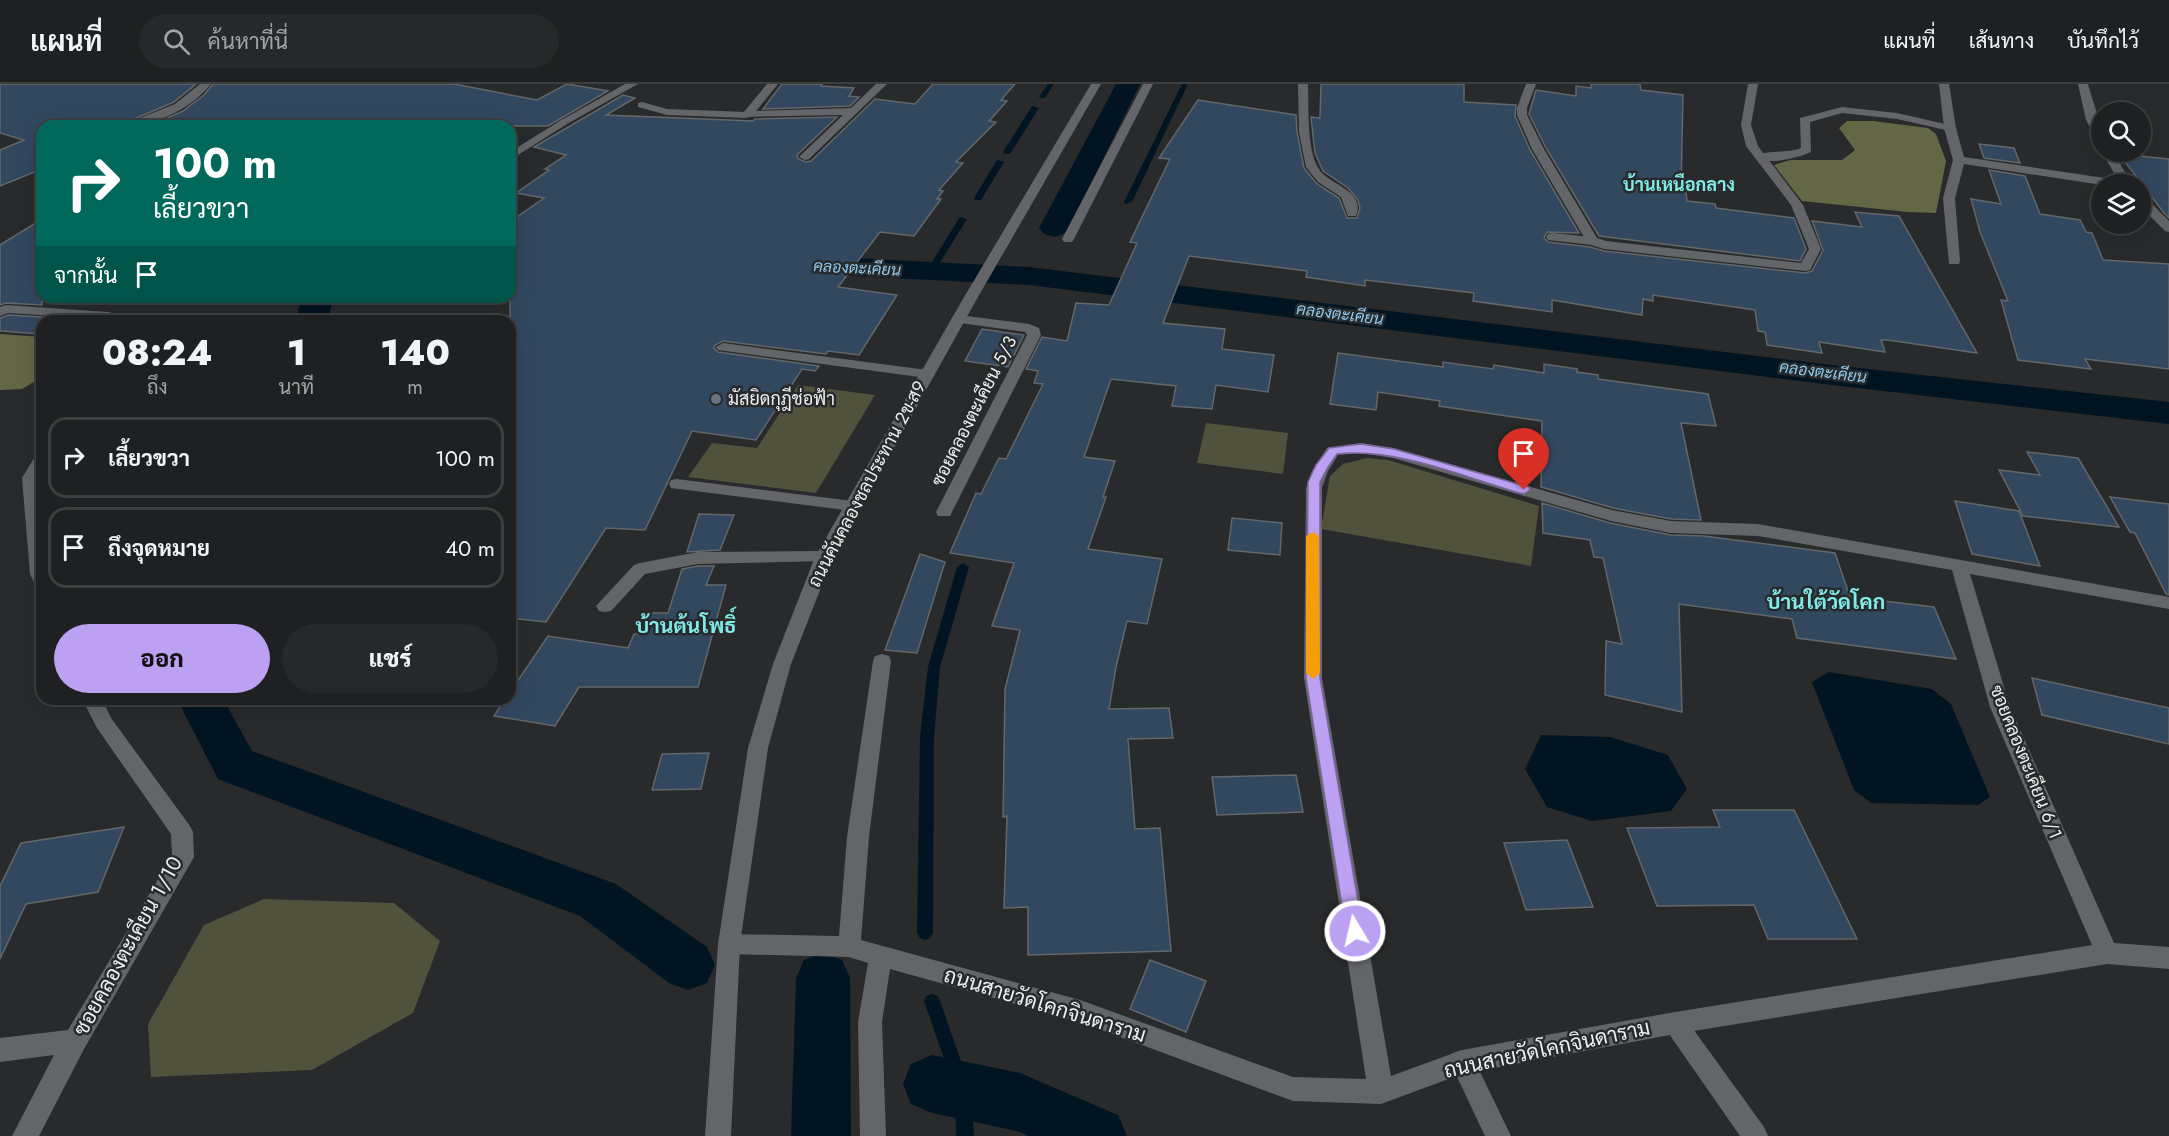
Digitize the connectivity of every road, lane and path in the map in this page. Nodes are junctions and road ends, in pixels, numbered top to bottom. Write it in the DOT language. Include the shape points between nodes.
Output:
graph roads {
  1 [pos="206,84"];
  2 [pos="633,84"];
  3 [pos="773,84"];
  4 [pos="882,84"];
  5 [pos="1096,84"];
  6 [pos="1148,84"];
  7 [pos="1303,84"];
  8 [pos="1531,84"];
  9 [pos="1754,84"];
  10 [pos="1944,84"];
  11 [pos="2083,84"];
  12 [pos="642,105"];
  13 [pos="854,111"];
  14 [pos="747,115"];
  15 [pos="146,120"];
  16 [pos="2091,120"];
  17 [pos="1950,129"];
  18 [pos="516,153"];
  19 [pos="805,157"];
  20 [pos="1760,157"];
  21 [pos="1959,160"];
  22 [pos="2091,180"];
  23 [pos="2151,210"];
  24 [pos="1352,213"];
  25 [pos="2169,228"];
  26 [pos="1552,237"];
  27 [pos="1068,239"];
  28 [pos="1592,241"];
  29 [pos="1954,261"];
  30 [pos="963,311"];
  31 [pos="0,312"];
  32 [pos="93,315"];
  33 [pos="723,347"];
  34 [pos="927,374"];
  35 [pos="36,468"];
  36 [pos="677,484"];
  37 [pos="853,506"];
  38 [pos="944,512"];
  39 [pos="36,542"];
  40 [pos="825,557"];
  41 [pos="1959,566"];
  42 [pos="2169,603"];
  43 [pos="605,606"];
  44 [pos="882,661"];
  45 [pos="95,705"];
  46 [pos="729,944"];
  47 [pos="849,947"];
  48 [pos="2107,953"];
  49 [pos="881,956"];
  50 [pos="2169,958"];
  51 [pos="1675,1023"];
  52 [pos="75,1041"];
  53 [pos="0,1050"];
  54 [pos="1462,1062"];
  55 [pos="1381,1092"];
  56 [pos="25,1136"];
  57 [pos="718,1136"];
  58 [pos="873,1136"];
  59 [pos="1498,1136"];
  60 [pos="1755,1136"];
  1 -- 15 [label="street" via="190,100"];
  2 -- 18 [label="street"];
  3 -- 14 [label="street"];
  4 -- 13 [label="street"];
  5 -- 30 [label="street, ถนนคันคลองชลประทาน 2ข-ส9"];
  6 -- 27 [label="street"];
  7 -- 24 [label="street" via="1306,149 1316,174 1349,196"];
  8 -- 28 [label="street" via="1522,115"];
  9 -- 20 [label="street" via="1746,125"];
  10 -- 17 [label="street"];
  11 -- 16 [label="street"];
  12 -- 14 [label="street" via="667,112"];
  13 -- 14 [label="street"];
  13 -- 19 [label="street"];
  17 -- 20 [label="street" via="1897,116 1842,110 1804,120 1808,150 1792,156"];
  17 -- 21 [label="street"];
  20 -- 28 [label="street" via="1802,216 1815,249 1805,267"];
  21 -- 22 [label="street"];
  21 -- 29 [label="street" via="1949,198"];
  23 -- 25 [label="street"];
  26 -- 28 [label="street"];
  30 -- 34 [label="street, ถนนคันคลองชลประทาน 2ข-ส9"];
  30 -- 38 [label="street, ซอยคลองตะเคียน 5/3" via="1029,328 1034,334"];
  31 -- 32 [label="street" via="6,309"];
  33 -- 34 [label="street"];
  34 -- 37 [label="street, ถนนคันคลองชลประทาน 2ข-ส9"];
  35 -- 39 [label="street" via="30,478"];
  36 -- 37 [label="street"];
  37 -- 40 [label="street, ถนนคันคลองชลประทาน 2ข-ส9"];
  40 -- 43 [label="street" via="698,558 640,569"];
  40 -- 46 [label="street, ถนนคันคลองชลประทาน 2ข-ส9" via="782,664 758,748"];
  41 -- 42 [label="street"];
  41 -- 48 [label="street, ซอยคลองตะเคียน 6/1" via="2001,707"];
  41 -- 55 [label="street" via="1758,530 1671,527 1611,515 1394,453 1361,448 1333,451 1314,482 1313,678"];
  44 -- 47 [label="street" via="858,837"];
  45 -- 52 [label="street, ซอยคลองตะเคียน 1/10" via="182,832 183,857"];
  46 -- 47 [label="street, ถนนสายวัดโคกจินดาราม"];
  46 -- 57 [label="street, ถนนคันคลองชลประทาน 2ข-ส9"];
  47 -- 49 [label="street, ถนนสายวัดโคกจินดาราม"];
  48 -- 50 [label="street, ถนนสายวัดโคกจินดาราม"];
  48 -- 51 [label="street, ถนนสายวัดโคกจินดาราม"];
  49 -- 55 [label="street, ถนนสายวัดโคกจินดาราม" via="1080,1011 1293,1089"];
  49 -- 58 [label="street" via="870,1022"];
  51 -- 54 [label="street, ถนนสายวัดโคกจินดาราม"];
  51 -- 60 [label="street"];
  52 -- 53 [label="street"];
  52 -- 56 [label="street, ซอยคลองตะเคียน 1/10"];
  54 -- 55 [label="street, ถนนสายวัดโคกจินดาราม"];
  54 -- 59 [label="street"];
}
